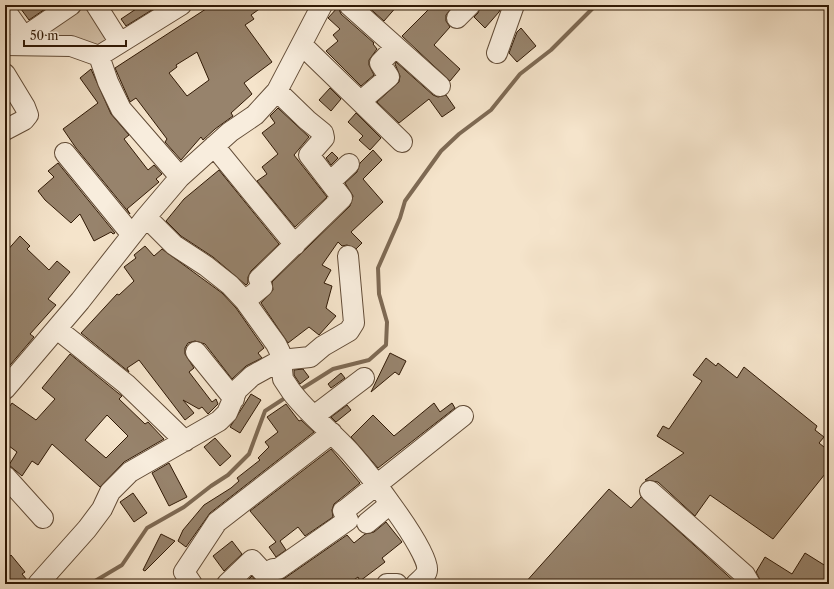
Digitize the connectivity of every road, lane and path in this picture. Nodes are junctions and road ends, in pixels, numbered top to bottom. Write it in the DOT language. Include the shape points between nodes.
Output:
graph roads {
  1 [pos="71,5"];
  2 [pos="96,5"];
  3 [pos="181,5"];
  4 [pos="322,5"];
  5 [pos="348,5"];
  6 [pos="504,7"];
  7 [pos="5,10"];
  8 [pos="26,40"];
  9 [pos="120,43"];
  10 [pos="5,45"];
  11 [pos="302,45"];
  12 [pos="395,47"];
  13 [pos="497,53"];
  14 [pos="99,56"];
  15 [pos="5,74"];
  16 [pos="440,86"];
  17 [pos="277,91"];
  18 [pos="361,102"];
  19 [pos="5,130"];
  20 [pos="402,142"];
  21 [pos="214,146"];
  22 [pos="65,153"];
  23 [pos="349,164"];
  24 [pos="180,177"];
  25 [pos="330,182"];
  26 [pos="146,217"];
  27 [pos="132,235"];
  28 [pos="294,245"];
  29 [pos="348,256"];
  30 [pos="245,301"];
  31 [pos="56,329"];
  32 [pos="196,352"];
  33 [pos="281,360"];
  34 [pos="364,378"];
  35 [pos="5,389"];
  36 [pos="234,399"];
  37 [pos="314,416"];
  38 [pos="462,416"];
  39 [pos="332,433"];
  40 [pos="185,441"];
  41 [pos="5,476"];
  42 [pos="376,485"];
  43 [pos="650,491"];
  44 [pos="390,504"];
  45 [pos="43,518"];
  46 [pos="367,523"];
  47 [pos="38,584"];
  48 [pos="192,584"];
  49 [pos="227,584"];
  50 [pos="387,584"];
  51 [pos="397,584"];
  52 [pos="416,584"];
  53 [pos="750,584"];
  1 -- 8 [label="street"];
  2 -- 9 [label="street"];
  3 -- 9 [label="street"];
  4 -- 11 [label="street"];
  5 -- 12 [label="street"];
  6 -- 13 [label="street"];
  7 -- 8 [label="street"];
  8 -- 10 [label="street"];
  8 -- 14 [label="street" via="70,46"];
  9 -- 14 [label="street"];
  11 -- 17 [label="street"];
  11 -- 18 [label="street"];
  12 -- 16 [label="street"];
  12 -- 18 [label="street" via="380,63 389,77"];
  14 -- 24 [label="street" via="121,108"];
  15 -- 19 [label="street" via="28,115 24,120"];
  17 -- 21 [label="street" via="255,115"];
  17 -- 25 [label="street" via="323,133 324,138 309,155"];
  18 -- 20 [label="street"];
  21 -- 24 [label="street"];
  21 -- 28 [label="street"];
  22 -- 27 [label="street"];
  23 -- 25 [label="street"];
  24 -- 26 [label="street"];
  25 -- 28 [label="street" via="341,196 341,200"];
  26 -- 27 [label="street"];
  26 -- 30 [label="street" via="174,245 206,266"];
  27 -- 31 [label="street"];
  28 -- 30 [label="street" via="259,279 262,287"];
  29 -- 33 [label="street" via="354,323 352,327 310,357"];
  30 -- 33 [label="street" via="276,344"];
  31 -- 35 [label="street"];
  31 -- 40 [label="street" via="126,384"];
  32 -- 36 [label="street"];
  33 -- 36 [label="street" via="252,376 237,390"];
  33 -- 37 [label="street" via="283,379"];
  34 -- 37 [label="street"];
  36 -- 40 [label="street" via="227,413 219,421"];
  37 -- 39 [label="street"];
  38 -- 42 [label="street"];
  39 -- 42 [label="street"];
  39 -- 48 [label="street" via="218,522 184,572"];
  40 -- 47 [label="street" via="119,481 86,529"];
  41 -- 45 [label="street"];
  42 -- 44 [label="street"];
  42 -- 49 [label="street" via="343,511 348,520 278,570 273,568 265,574 252,560"];
  43 -- 53 [label="street" via="745,575"];
  44 -- 46 [label="street"];
  44 -- 52 [label="street" via="427,563 427,573"];
  50 -- 51 [label="street"];
}
